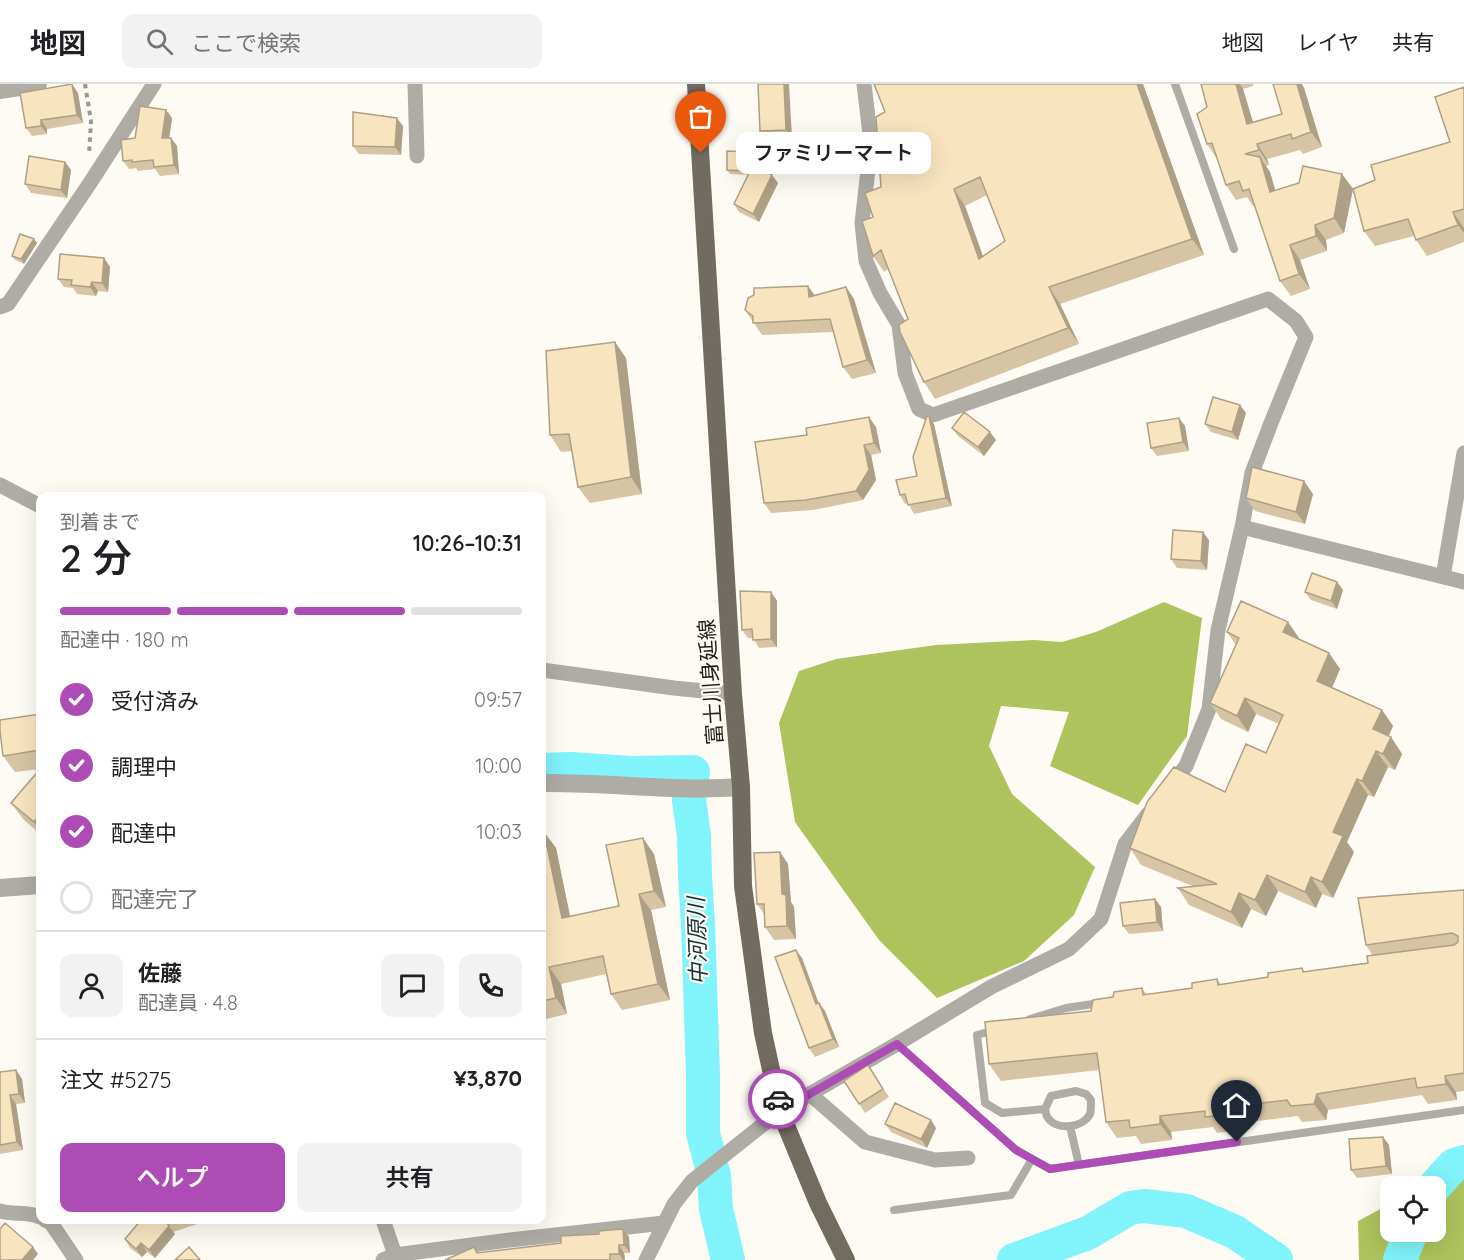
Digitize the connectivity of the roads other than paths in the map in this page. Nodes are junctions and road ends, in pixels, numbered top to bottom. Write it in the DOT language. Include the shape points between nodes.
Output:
graph roads {
  1 [pos="38,84"];
  2 [pos="154,84"];
  3 [pos="415,84"];
  4 [pos="696,84"];
  5 [pos="864,84"];
  6 [pos="1175,84"];
  7 [pos="0,90"];
  8 [pos="417,156"];
  9 [pos="1234,249"];
  10 [pos="0,307"];
  11 [pos="1464,453"];
  12 [pos="0,485"];
  13 [pos="36,504"];
  14 [pos="1242,526"];
  15 [pos="1443,577"];
  16 [pos="1464,582"];
  17 [pos="546,671"];
  18 [pos="733,694"];
  19 [pos="546,783"];
  20 [pos="741,788"];
  21 [pos="36,885"];
  22 [pos="0,888"];
  23 [pos="1112,1002"];
  24 [pos="1021,1022"];
  25 [pos="999,1029"];
  26 [pos="897,1044"];
  27 [pos="810,1094"];
  28 [pos="1045,1109"];
  29 [pos="1464,1110"];
  30 [pos="780,1111"];
  31 [pos="1070,1126"];
  32 [pos="969,1158"];
  33 [pos="1032,1159"];
  34 [pos="1079,1165"];
  35 [pos="894,1210"];
  36 [pos="0,1211"];
  37 [pos="36,1215"];
  38 [pos="664,1223"];
  39 [pos="52,1224"];
  40 [pos="384,1224"];
  41 [pos="389,1257"];
  42 [pos="845,1259"];
  43 [pos="76,1260"];
  44 [pos="646,1260"];
  1 -- 7 [label="street"];
  2 -- 10 [label="street" via="8,304"];
  3 -- 8 [label="street"];
  4 -- 18 [label="main road, 富士川身延線"];
  5 -- 14 [label="street" via="871,143 862,223 866,261 899,325 905,373 919,409 933,415 1268,299 1296,321 1306,337 1252,473"];
  6 -- 9 [label="lane"];
  11 -- 15 [label="street"];
  12 -- 13 [label="street"];
  14 -- 15 [label="street"];
  14 -- 26 [label="street" via="1218,630 1209,709 1186,766 1125,844 1101,919 1069,949 992,987"];
  15 -- 16 [label="street"];
  17 -- 18 [label="street"];
  18 -- 20 [label="main road, 富士川身延線"];
  19 -- 20 [label="street"];
  20 -- 30 [label="main road, 富士川身延線" via="743,886 763,1033"];
  21 -- 22 [label="street"];
  23 -- 24 [label="lane" via="1066,1008"];
  25 -- 28 [label="lane" via="977,1035 985,1103 1002,1113"];
  26 -- 27 [label="street"];
  26 -- 33 [label="lane" via="1016,1150"];
  27 -- 30 [label="street"];
  27 -- 32 [label="street" via="865,1142 935,1160"];
  28 -- 31 [label="lane" via="1056,1125"];
  28 -- 31 [label="lane" via="1051,1096 1076,1091 1086,1094 1091,1100 1090,1114 1084,1122"];
  29 -- 34 [label="lane"];
  30 -- 38 [label="street" via="692,1180"];
  30 -- 42 [label="main road, 富士川身延線"];
  31 -- 34 [label="lane"];
  33 -- 34 [label="lane" via="1050,1169"];
  33 -- 35 [label="lane" via="1011,1195"];
  36 -- 37 [label="street"];
  38 -- 41 [label="street"];
  38 -- 44 [label="street"];
  39 -- 43 [label="street"];
  40 -- 41 [label="street"];
}
